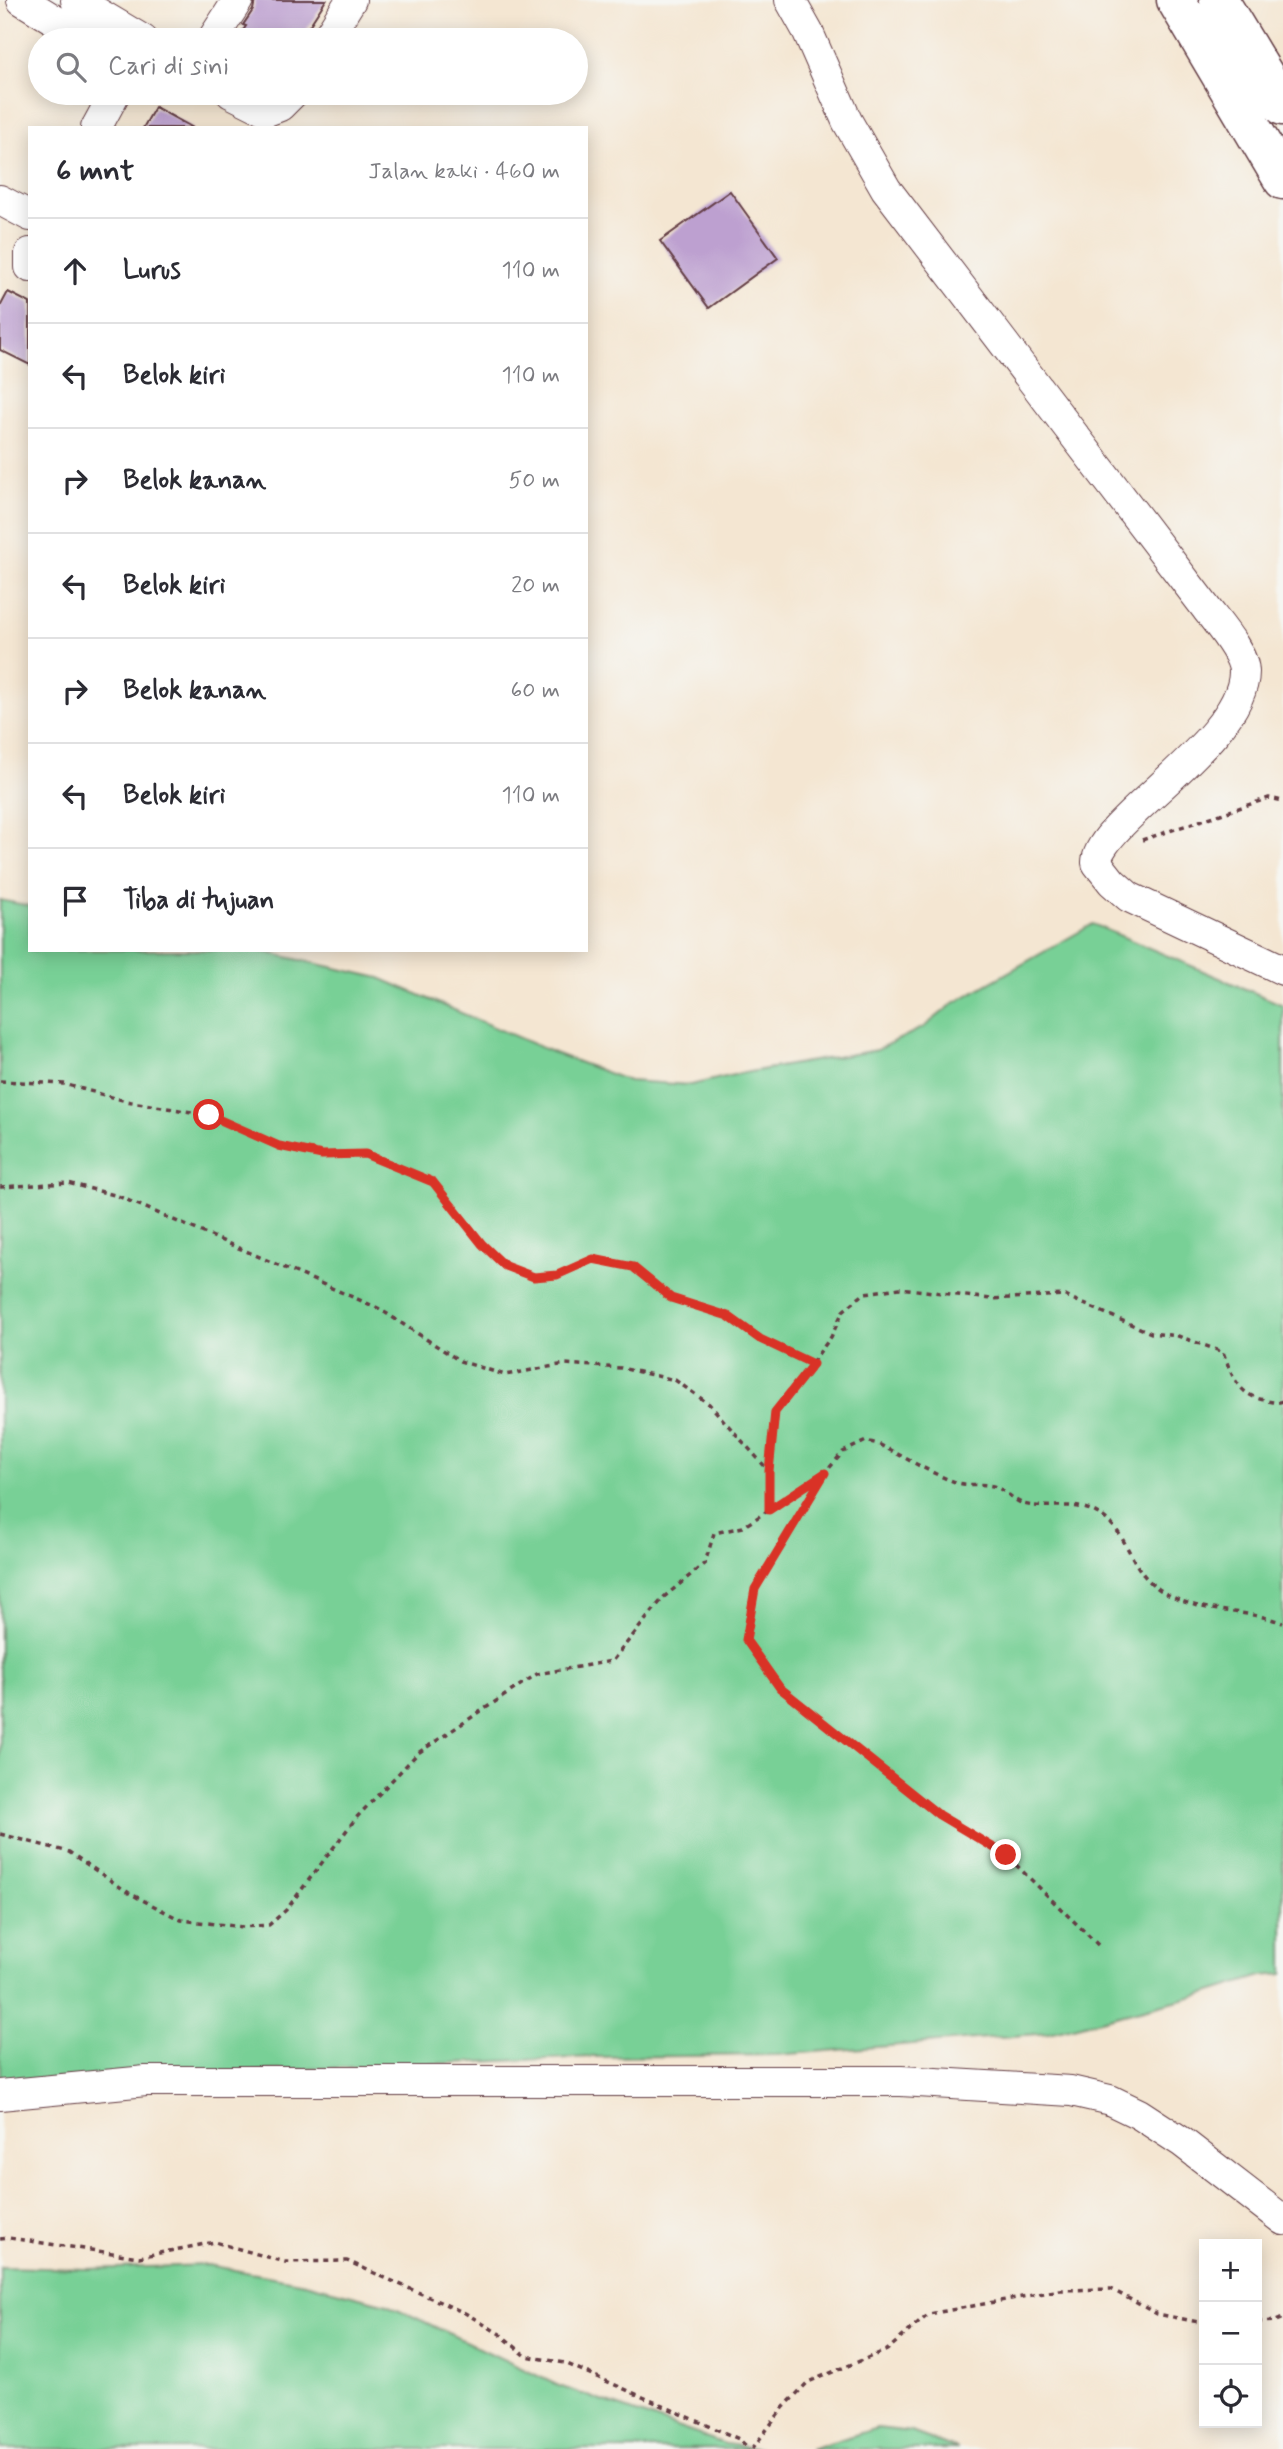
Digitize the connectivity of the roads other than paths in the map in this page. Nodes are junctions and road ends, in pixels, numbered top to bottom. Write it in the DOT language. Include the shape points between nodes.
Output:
graph roads {
  1 [pos="22,0"];
  2 [pos="75,0"];
  3 [pos="238,0"];
  4 [pos="351,0"];
  5 [pos="790,0"];
  6 [pos="1176,0"];
  7 [pos="1219,0"];
  8 [pos="100,19"];
  9 [pos="124,28"];
  10 [pos="220,28"];
  11 [pos="334,28"];
  12 [pos="108,105"];
  13 [pos="255,105"];
  14 [pos="281,105"];
  15 [pos="1283,106"];
  16 [pos="97,126"];
  17 [pos="1283,180"];
  18 [pos="0,200"];
  19 [pos="28,215"];
  20 [pos="1283,970"];
  21 [pos="0,2095"];
  22 [pos="1283,2221"];
  1 -- 8 [label="street"];
  2 -- 8 [label="street"];
  3 -- 10 [label="street"];
  4 -- 11 [label="street"];
  5 -- 20 [label="street" via="847,121 887,189 1206,608 1245,670 1228,717 1112,835 1099,851 1097,863 1129,897"];
  6 -- 17 [label="highway"];
  7 -- 15 [label="highway"];
  8 -- 9 [label="street"];
  12 -- 16 [label="street"];
  13 -- 14 [label="street" via="267,111"];
  18 -- 19 [label="street"];
  21 -- 22 [label="street" via="146,2081 901,2081 1071,2091 1110,2100 1139,2115 1182,2142"];
}
